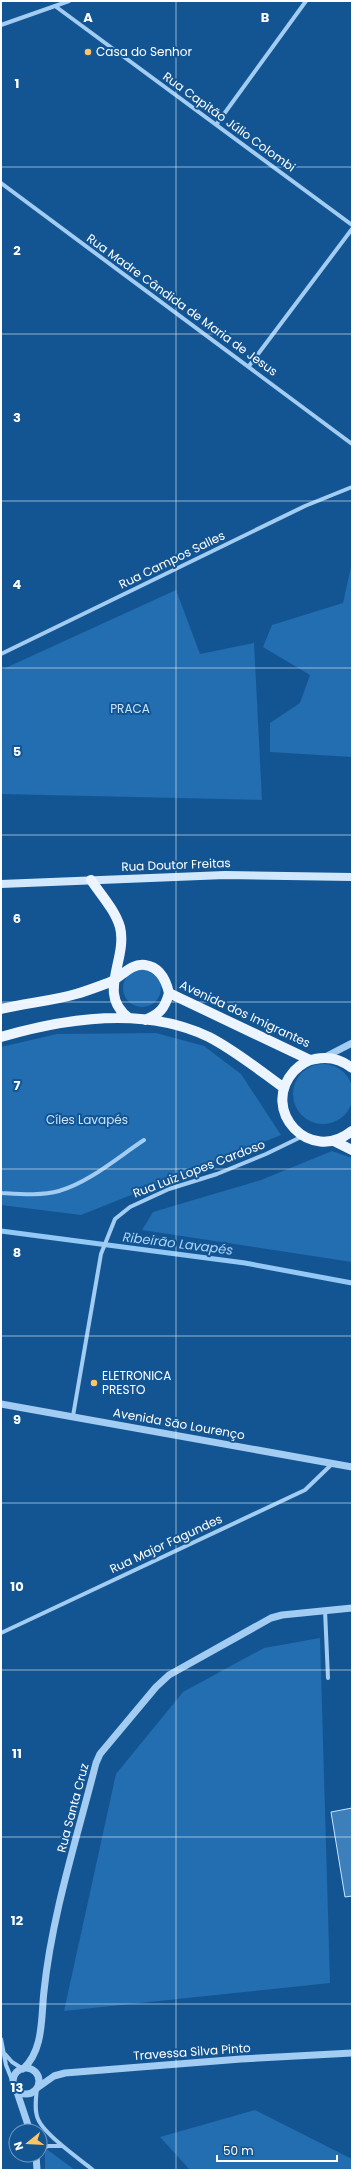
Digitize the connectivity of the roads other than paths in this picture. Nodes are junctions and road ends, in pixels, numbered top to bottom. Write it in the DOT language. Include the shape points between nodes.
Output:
graph roads {
  1 [pos="69,1"];
  2 [pos="306,1"];
  3 [pos="55,6"];
  4 [pos="1,25"];
  5 [pos="216,125"];
  6 [pos="1,183"];
  7 [pos="352,225"];
  8 [pos="352,229"];
  9 [pos="249,366"];
  10 [pos="352,444"];
  11 [pos="352,487"];
  12 [pos="1,654"];
  13 [pos="352,877"];
  14 [pos="91,880"];
  15 [pos="1,884"];
  16 [pos="115,980"];
  17 [pos="169,993"];
  18 [pos="1,1009"];
  19 [pos="129,1018"];
  20 [pos="145,1020"];
  21 [pos="1,1037"];
  22 [pos="352,1043"];
  23 [pos="323,1058"];
  24 [pos="310,1060"];
  25 [pos="352,1068"];
  26 [pos="284,1088"];
  27 [pos="352,1131"];
  28 [pos="302,1136"];
  29 [pos="144,1140"];
  30 [pos="334,1141"];
  31 [pos="352,1150"];
  32 [pos="1,1193"];
  33 [pos="1,1404"];
  34 [pos="73,1416"];
  35 [pos="332,1464"];
  36 [pos="352,1467"];
  37 [pos="352,1608"];
  38 [pos="325,1610"];
  39 [pos="1,1633"];
  40 [pos="328,1678"];
  41 [pos="1,2039"];
  42 [pos="5,2054"];
  43 [pos="352,2054"];
  44 [pos="23,2068"];
  45 [pos="15,2087"];
  46 [pos="37,2088"];
  47 [pos="27,2123"];
  48 [pos="48,2146"];
  49 [pos="62,2146"];
  50 [pos="93,2170"];
  1 -- 3 [label="street"];
  2 -- 5 [label="street"];
  3 -- 4 [label="street"];
  3 -- 5 [label="street, Rua Capitão Júlio Colombi"];
  5 -- 7 [label="street, Rua Capitão Júlio Colombi"];
  6 -- 9 [label="street, Rua Madre Cândida de Maria de Jesus"];
  8 -- 9 [label="street"];
  9 -- 10 [label="street, Rua Madre Cândida de Maria de Jesus"];
  11 -- 12 [label="street, Rua Campos Salles" via="306,506"];
  13 -- 14 [label="main road, Rua Doutor Freitas" via="225,875"];
  14 -- 15 [label="main road, Rua Doutor Freitas"];
  14 -- 16 [label="main road" via="115,914 120,928 122,942"];
  16 -- 17 [label="main road, Avenida dos Imigrantes" via="135,966 145,965 158,970 166,980"];
  16 -- 18 [label="main road, Avenida dos Imigrantes" via="76,994"];
  16 -- 19 [label="main road" via="115,1002 120,1012"];
  17 -- 20 [label="main road" via="166,1006 157,1015"];
  17 -- 24 [label="main road, Avenida dos Imigrantes"];
  19 -- 20 [label="main road"];
  19 -- 21 [label="main road" via="41,1025"];
  20 -- 26 [label="main road" via="173,1025 207,1037 233,1051"];
  22 -- 23 [label="street"];
  23 -- 24 [label="main road, Avenida dos Imigrantes"];
  23 -- 25 [label="main road, Avenida dos Imigrantes" via="335,1059"];
  24 -- 26 [label="main road, Avenida dos Imigrantes" via="298,1066"];
  26 -- 28 [label="main road, Avenida dos Imigrantes" via="282,1102 285,1115 292,1127"];
  27 -- 30 [label="main road"];
  28 -- 30 [label="main road" via="312,1141"];
  28 -- 34 [label="street, Rua Luiz Lopes Cardoso" via="245,1163 169,1189 130,1206 115,1219 101,1254"];
  29 -- 32 [label="street" via="86,1178 59,1191"];
  30 -- 31 [label="main road"];
  33 -- 34 [label="street, Avenida São Lourenço"];
  34 -- 35 [label="street, Avenida São Lourenço"];
  35 -- 36 [label="street, Avenida São Lourenço"];
  35 -- 39 [label="street, Rua Major Fagundes" via="305,1490"];
  37 -- 38 [label="street, Rua Santa Cruz"];
  38 -- 40 [label="street"];
  38 -- 44 [label="street, Rua Santa Cruz" via="271,1618 169,1675 100,1754 48,1950 38,2043 30,2061"];
  41 -- 42 [label="street"];
  42 -- 44 [label="street" via="12,2062"];
  42 -- 45 [label="street" via="9,2076"];
  43 -- 46 [label="street, Travessa Silva Pinto" via="65,2072"];
  44 -- 45 [label="street" via="14,2075"];
  44 -- 46 [label="street" via="28,2068 39,2077"];
  45 -- 46 [label="street" via="25,2094 30,2094"];
  45 -- 47 [label="street"];
  46 -- 49 [label="street" via="38,2119"];
  48 -- 49 [label="street"];
  49 -- 50 [label="street"];
}
